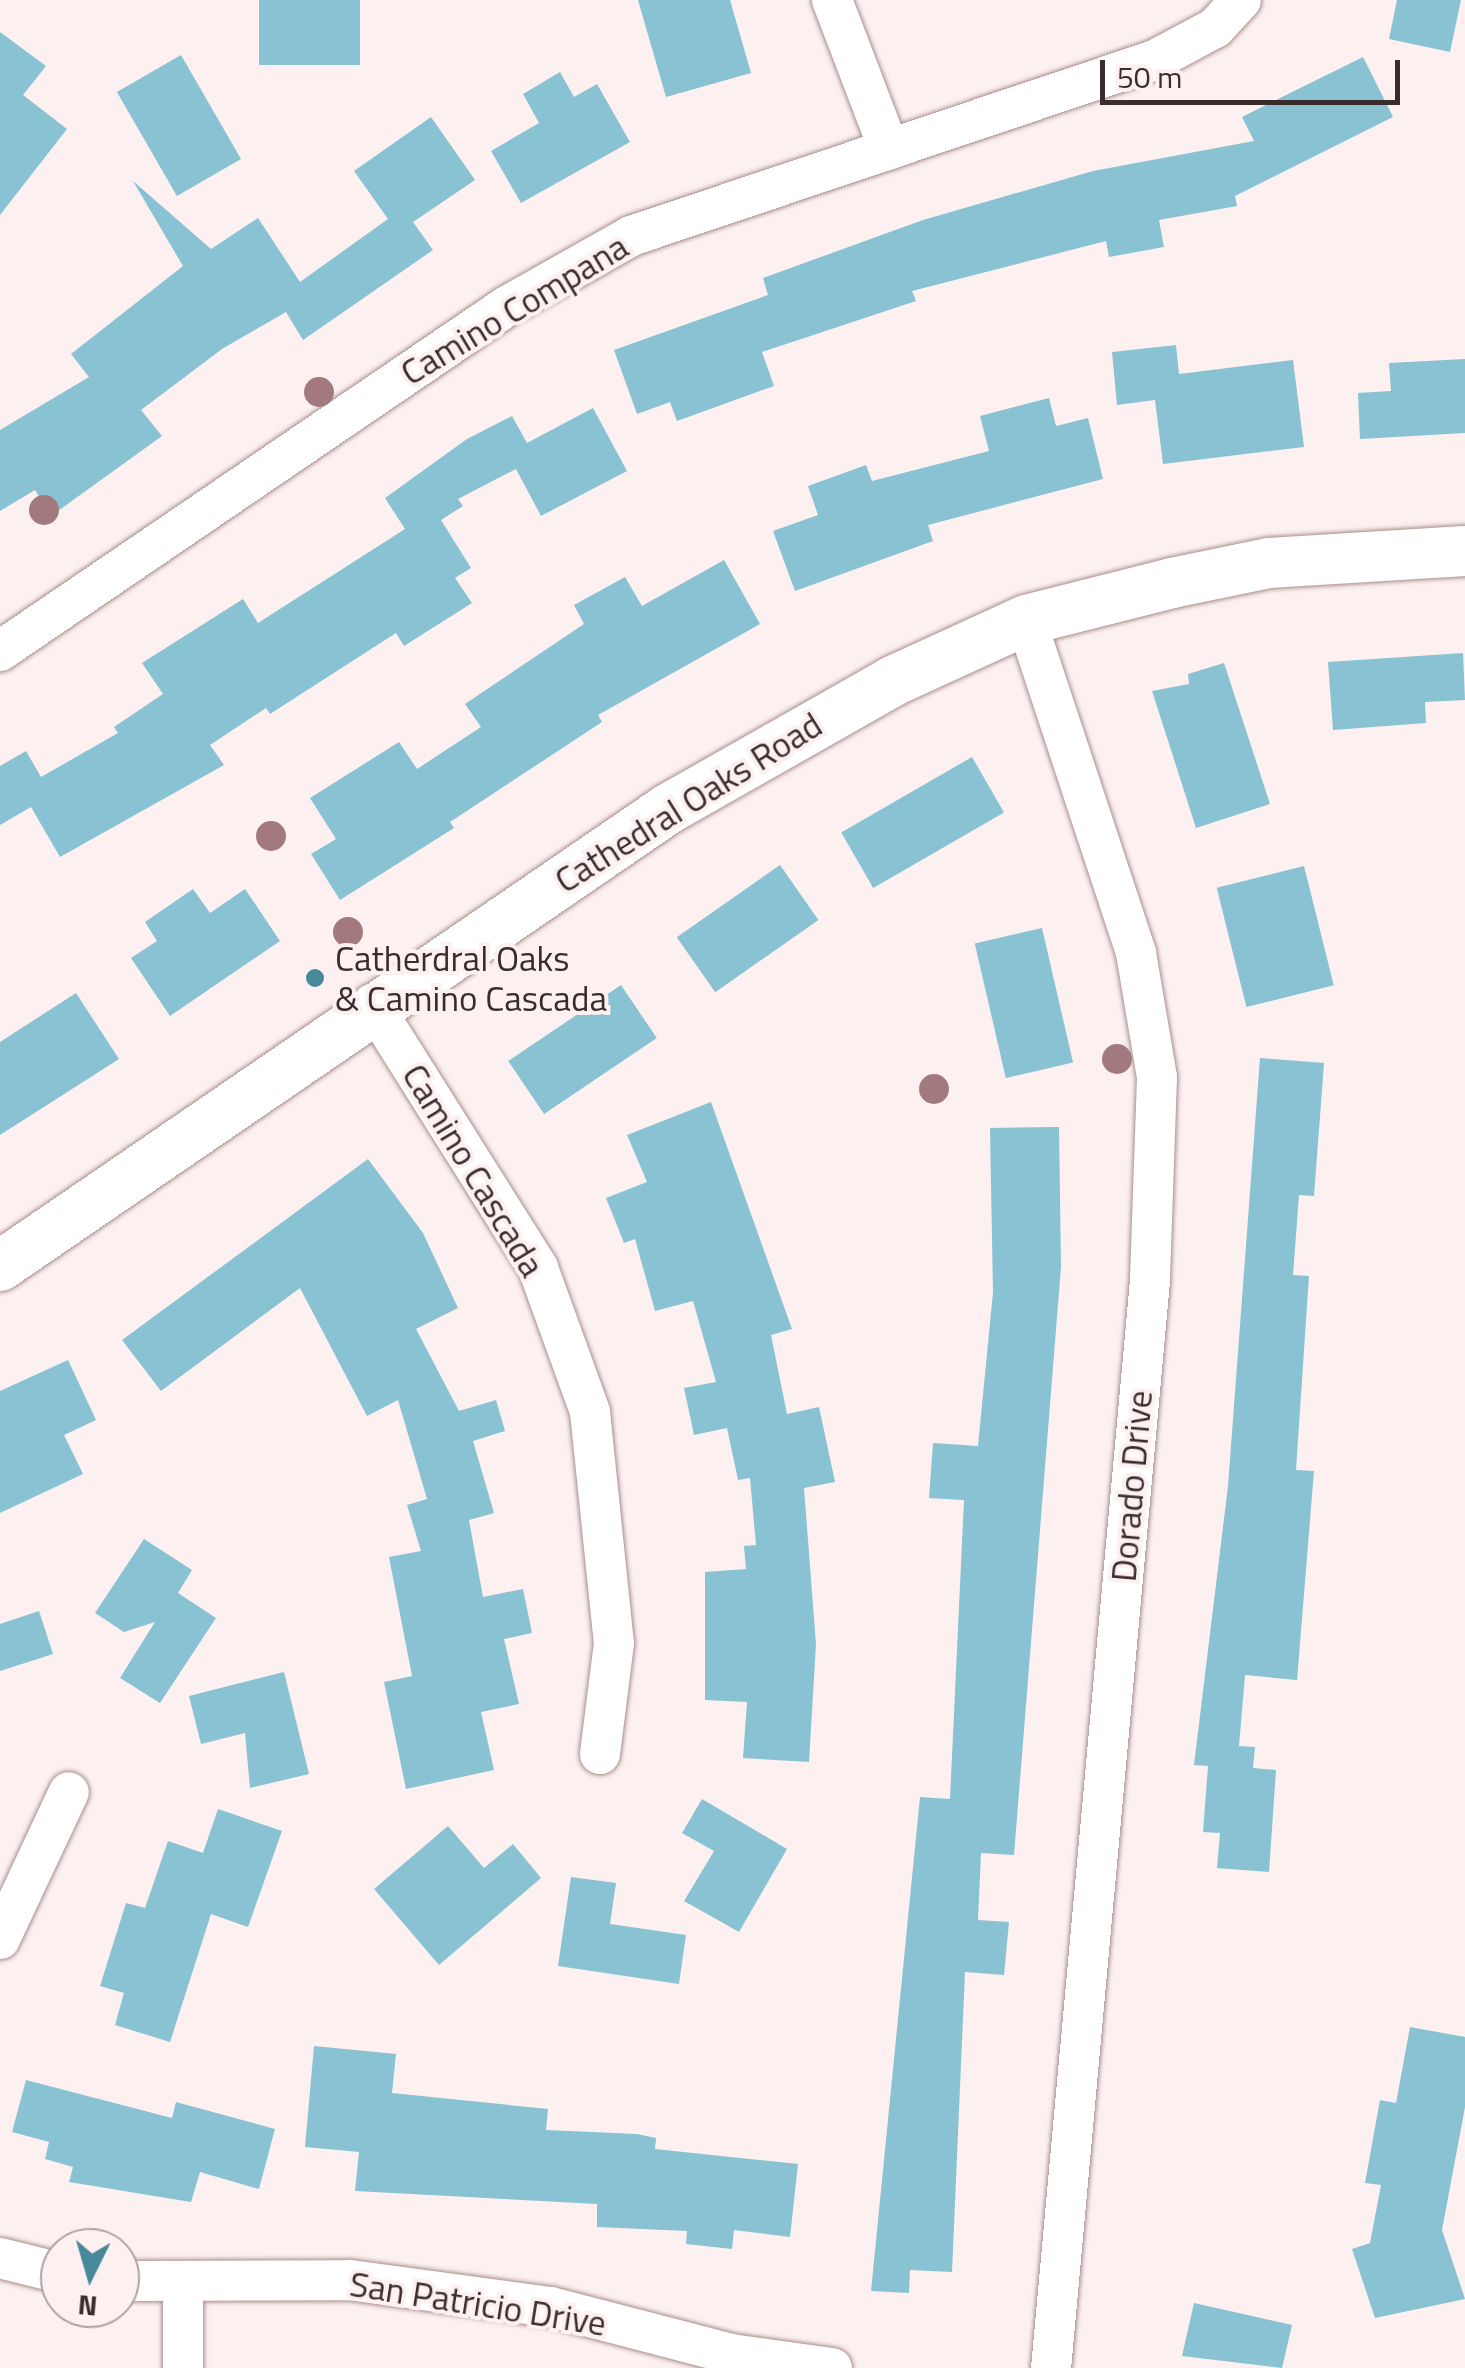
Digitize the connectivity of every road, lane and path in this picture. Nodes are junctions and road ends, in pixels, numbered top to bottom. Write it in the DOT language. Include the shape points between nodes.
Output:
graph roads {
  1 [pos="832,0"];
  2 [pos="1241,0"];
  3 [pos="888,149"];
  4 [pos="1465,551"];
  5 [pos="1026,620"];
  6 [pos="0,651"];
  7 [pos="372,1004"];
  8 [pos="0,1266"];
  9 [pos="600,1754"];
  10 [pos="69,1792"];
  11 [pos="0,1939"];
  12 [pos="0,2258"];
  13 [pos="40,2267"];
  14 [pos="140,2282"];
  15 [pos="182,2284"];
  16 [pos="182,2368"];
  17 [pos="832,2368"];
  18 [pos="1052,2368"];
  1 -- 3 [label="street"];
  2 -- 3 [label="street, Camino Compana" via="1214,28 1155,60"];
  3 -- 6 [label="street, Camino Compana" via="631,236 507,306"];
  4 -- 5 [label="main road, Cathedral Oaks Road" via="1269,564"];
  5 -- 7 [label="main road, Cathedral Oaks Road" via="768,747"];
  5 -- 18 [label="street, Dorado Drive" via="1136,953 1156,1078 1150,1281"];
  7 -- 8 [label="main road, Cathedral Oaks Road"];
  7 -- 9 [label="street, Camino Cascada" via="538,1268 590,1412 614,1643"];
  10 -- 11 [label="street"];
  12 -- 13 [label="street"];
  14 -- 15 [label="street, San Patricio Drive"];
  15 -- 16 [label="street"];
  15 -- 17 [label="street, San Patricio Drive" via="350,2280 551,2306 731,2354"];
}
